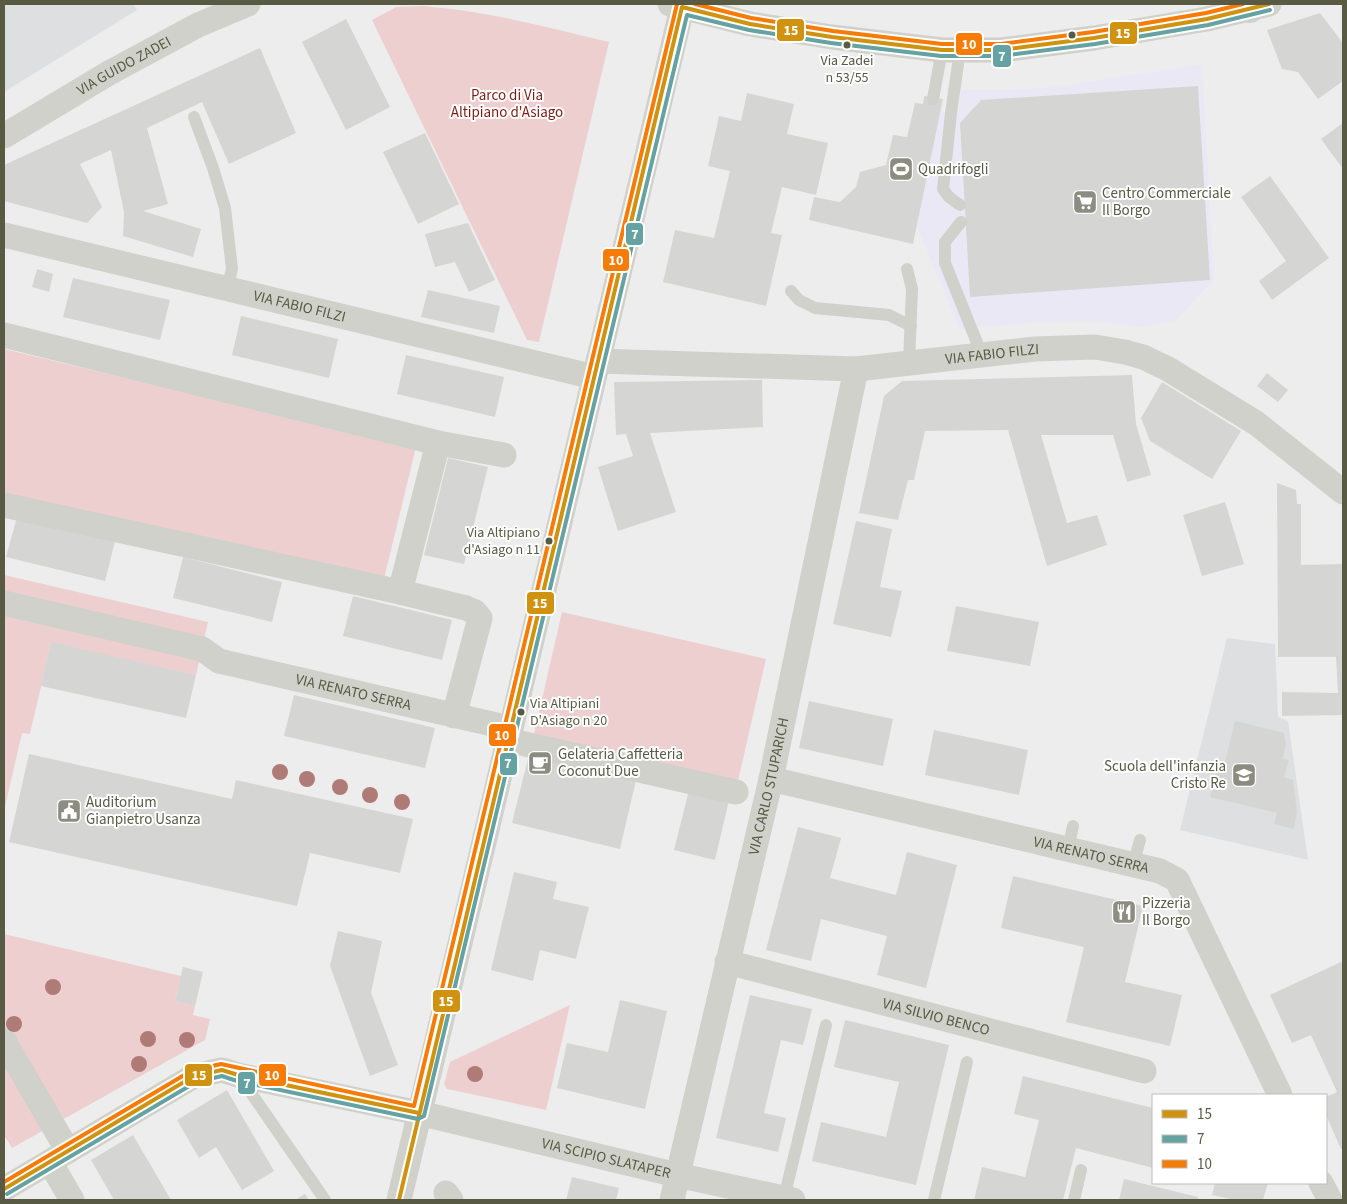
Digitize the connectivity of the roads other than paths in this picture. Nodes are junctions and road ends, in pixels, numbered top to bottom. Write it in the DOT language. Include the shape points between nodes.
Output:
graph roads {
  1 [pos="248,4"];
  2 [pos="678,5"];
  3 [pos="1257,6"];
  4 [pos="951,50"];
  5 [pos="933,99"];
  6 [pos="194,117"];
  7 [pos="4,136"];
  8 [pos="960,205"];
  9 [pos="961,222"];
  10 [pos="4,235"];
  11 [pos="907,269"];
  12 [pos="227,289"];
  13 [pos="791,291"];
  14 [pos="911,326"];
  15 [pos="4,336"];
  16 [pos="982,355"];
  17 [pos="909,363"];
  18 [pos="596,369"];
  19 [pos="856,369"];
  20 [pos="438,443"];
  21 [pos="504,455"];
  22 [pos="1343,492"];
  23 [pos="4,505"];
  24 [pos="400,592"];
  25 [pos="4,603"];
  26 [pos="454,716"];
  27 [pos="509,734"];
  28 [pos="771,778"];
  29 [pos="736,792"];
  30 [pos="1140,840"];
  31 [pos="1133,865"];
  32 [pos="727,962"];
  33 [pos="826,1026"];
  34 [pos="4,1041"];
  35 [pos="967,1062"];
  36 [pos="1144,1071"];
  37 [pos="238,1075"];
  38 [pos="1280,1094"];
  39 [pos="419,1113"];
  40 [pos="59,1157"];
  41 [pos="1081,1170"];
  42 [pos="677,1174"];
  43 [pos="1322,1184"];
  44 [pos="4,1189"];
  45 [pos="788,1199"];
  46 [pos="72,1200"];
  47 [pos="325,1200"];
  48 [pos="399,1200"];
  49 [pos="672,1200"];
  50 [pos="934,1200"];
  51 [pos="1074,1200"];
  52 [pos="1330,1200"];
  1 -- 7 [label="street, VIA GUIDO ZADEI" via="198,25"];
  2 -- 4 [label="street" via="750,24"];
  2 -- 18 [label="street"];
  3 -- 4 [label="street" via="1207,19 1094,38 1001,50"];
  4 -- 5 [label="lane"];
  4 -- 8 [label="lane" via="950,113 942,189"];
  6 -- 12 [label="lane" via="225,208 232,269"];
  9 -- 16 [label="lane" via="945,242 945,263"];
  10 -- 12 [label="street, VIA FABIO FILZI"];
  11 -- 14 [label="lane" via="912,289"];
  12 -- 18 [label="street, VIA FABIO FILZI"];
  13 -- 14 [label="lane" via="799,300 815,308 889,316"];
  14 -- 17 [label="lane"];
  15 -- 20 [label="street"];
  16 -- 17 [label="street, VIA FABIO FILZI"];
  16 -- 22 [label="street, VIA FABIO FILZI" via="1095,346 1143,357 1256,423"];
  17 -- 19 [label="street, VIA FABIO FILZI"];
  18 -- 19 [label="street, VIA FABIO FILZI"];
  18 -- 27 [label="street"];
  19 -- 28 [label="street, VIA CARLO STUPARICH"];
  20 -- 21 [label="street"];
  20 -- 24 [label="street"];
  23 -- 24 [label="street"];
  24 -- 26 [label="street" via="466,608 480,618"];
  25 -- 26 [label="street, VIA RENATO SERRA" via="202,649 219,661"];
  26 -- 27 [label="street, VIA RENATO SERRA"];
  27 -- 29 [label="street, VIA RENATO SERRA"];
  27 -- 39 [label="street"];
  28 -- 31 [label="street, VIA RENATO SERRA" via="1071,838"];
  28 -- 32 [label="street, VIA CARLO STUPARICH"];
  30 -- 31 [label="lane"];
  31 -- 38 [label="street, VIA RENATO SERRA" via="1160,871 1177,880"];
  32 -- 36 [label="street, VIA SILVIO BENCO"];
  32 -- 42 [label="street, VIA CARLO STUPARICH"];
  33 -- 45 [label="lane"];
  34 -- 40 [label="street"];
  35 -- 50 [label="lane"];
  37 -- 39 [label="street, VIA SCIPIO SLATAPER"];
  37 -- 40 [label="street, VIA SCIPIO SLATAPER" via="222,1070 194,1076"];
  37 -- 47 [label="lane"];
  39 -- 42 [label="street, VIA SCIPIO SLATAPER"];
  39 -- 48 [label="street"];
  40 -- 44 [label="street, VIA SCIPIO SLATAPER"];
  40 -- 46 [label="street"];
  41 -- 51 [label="lane"];
  42 -- 45 [label="street, VIA SCIPIO SLATAPER"];
  42 -- 49 [label="street, VIA CARLO STUPARICH"];
  43 -- 52 [label="street"];
}
